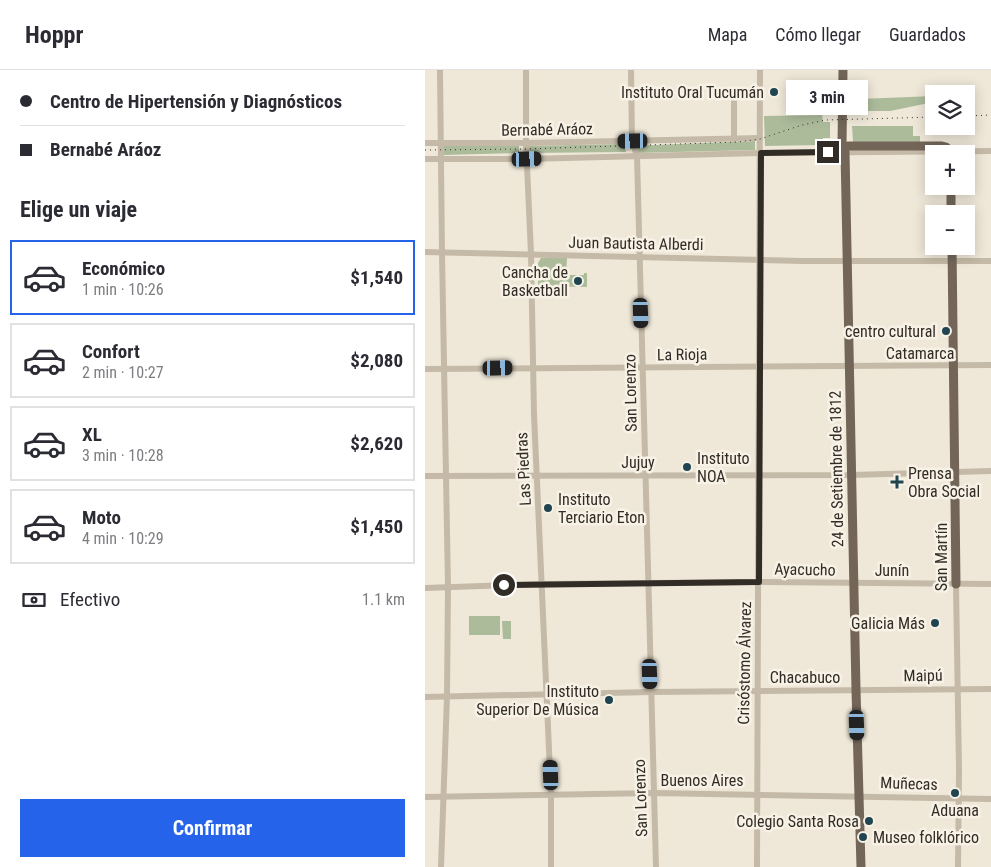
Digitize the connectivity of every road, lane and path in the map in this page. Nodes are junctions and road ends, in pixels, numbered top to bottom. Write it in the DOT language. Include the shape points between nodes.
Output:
graph roads {
  1 [pos="440,70"];
  2 [pos="526,70"];
  3 [pos="631,70"];
  4 [pos="761,70"];
  5 [pos="843,70"];
  6 [pos="849,70"];
  7 [pos="733,91"];
  8 [pos="760,138"];
  9 [pos="734,139"];
  10 [pos="633,141"];
  11 [pos="425,143"];
  12 [pos="441,143"];
  13 [pos="526,143"];
  14 [pos="925,147"];
  15 [pos="847,149"];
  16 [pos="975,151"];
  17 [pos="991,151"];
  18 [pos="761,153"];
  19 [pos="637,156"];
  20 [pos="425,159"];
  21 [pos="441,159"];
  22 [pos="527,159"];
  23 [pos="425,252"];
  24 [pos="442,253"];
  25 [pos="531,254"];
  26 [pos="952,255"];
  27 [pos="640,257"];
  28 [pos="759,260"];
  29 [pos="847,260"];
  30 [pos="952,261"];
  31 [pos="991,261"];
  32 [pos="991,365"];
  33 [pos="953,366"];
  34 [pos="534,367"];
  35 [pos="759,367"];
  36 [pos="849,367"];
  37 [pos="445,368"];
  38 [pos="643,368"];
  39 [pos="425,369"];
  40 [pos="991,471"];
  41 [pos="955,472"];
  42 [pos="538,475"];
  43 [pos="760,475"];
  44 [pos="851,475"];
  45 [pos="425,476"];
  46 [pos="447,476"];
  47 [pos="645,476"];
  48 [pos="759,582"];
  49 [pos="647,583"];
  50 [pos="542,584"];
  51 [pos="854,584"];
  52 [pos="956,584"];
  53 [pos="991,584"];
  54 [pos="448,587"];
  55 [pos="425,588"];
  56 [pos="957,689"];
  57 [pos="991,689"];
  58 [pos="856,690"];
  59 [pos="757,691"];
  60 [pos="651,692"];
  61 [pos="547,695"];
  62 [pos="447,696"];
  63 [pos="425,697"];
  64 [pos="654,793"];
  65 [pos="551,794"];
  66 [pos="757,794"];
  67 [pos="859,796"];
  68 [pos="425,797"];
  69 [pos="444,797"];
  70 [pos="958,798"];
  71 [pos="991,799"];
  72 [pos="441,867"];
  73 [pos="551,867"];
  74 [pos="656,867"];
  75 [pos="757,867"];
  76 [pos="861,867"];
  77 [pos="958,867"];
  1 -- 12 [label="street"];
  2 -- 13 [label="street, Las Piedras"];
  3 -- 10 [label="street, San Lorenzo"];
  4 -- 8 [label="street, Crisóstomo Álvarez"];
  5 -- 15 [label="main road, 24 de Setiembre de 1812" via="842,145"];
  6 -- 15 [label="main road, 24 de Setiembre de 1812"];
  7 -- 9 [label="street"];
  8 -- 9 [label="street, Bernabé Aráoz"];
  8 -- 18 [label="street, Crisóstomo Álvarez"];
  9 -- 10 [label="street, Bernabé Aráoz"];
  10 -- 13 [label="street, Bernabé Aráoz"];
  10 -- 19 [label="street, San Lorenzo"];
  11 -- 12 [label="street, Bernabé Aráoz"];
  12 -- 13 [label="street, Bernabé Aráoz"];
  12 -- 21 [label="street"];
  13 -- 22 [label="street, Las Piedras"];
  14 -- 15 [label="main road"];
  15 -- 18 [label="street, Bernabé Aráoz"];
  15 -- 29 [label="main road, 24 de Setiembre de 1812"];
  16 -- 17 [label="street"];
  18 -- 19 [label="street, Bernabé Aráoz"];
  18 -- 28 [label="street, Crisóstomo Álvarez"];
  19 -- 22 [label="street, Bernabé Aráoz"];
  19 -- 27 [label="street, San Lorenzo"];
  20 -- 21 [label="street, Bernabé Aráoz"];
  21 -- 22 [label="street, Bernabé Aráoz"];
  21 -- 24 [label="street"];
  22 -- 25 [label="street, Las Piedras"];
  23 -- 24 [label="street, Juan Bautista Alberdi"];
  24 -- 25 [label="street, Juan Bautista Alberdi"];
  24 -- 37 [label="street"];
  25 -- 27 [label="street, Juan Bautista Alberdi"];
  25 -- 34 [label="street, Las Piedras"];
  26 -- 30 [label="main road, San Martín"];
  27 -- 28 [label="street, Juan Bautista Alberdi"];
  27 -- 38 [label="street, San Lorenzo"];
  28 -- 29 [label="street, Juan Bautista Alberdi"];
  28 -- 35 [label="street, Crisóstomo Álvarez"];
  29 -- 30 [label="street, Juan Bautista Alberdi"];
  29 -- 36 [label="main road, 24 de Setiembre de 1812"];
  30 -- 31 [label="street, Juan Bautista Alberdi"];
  30 -- 33 [label="main road, San Martín"];
  32 -- 33 [label="street, Catamarca"];
  33 -- 36 [label="street, Catamarca"];
  33 -- 41 [label="main road, San Martín"];
  34 -- 37 [label="street, La Rioja"];
  34 -- 38 [label="street, La Rioja"];
  34 -- 42 [label="street, Las Piedras"];
  35 -- 36 [label="street, La Rioja"];
  35 -- 38 [label="street, La Rioja"];
  35 -- 43 [label="street, Crisóstomo Álvarez"];
  36 -- 44 [label="main road, 24 de Setiembre de 1812"];
  37 -- 39 [label="street, La Rioja"];
  37 -- 46 [label="street"];
  38 -- 47 [label="street, San Lorenzo"];
  40 -- 41 [label="street, Jujuy"];
  41 -- 44 [label="street, Jujuy"];
  41 -- 52 [label="main road, San Martín"];
  42 -- 46 [label="street, Jujuy"];
  42 -- 47 [label="street, Jujuy"];
  42 -- 50 [label="street, Las Piedras"];
  43 -- 44 [label="street, Jujuy"];
  43 -- 47 [label="street, Jujuy"];
  43 -- 48 [label="street, Crisóstomo Álvarez"];
  44 -- 51 [label="main road, 24 de Setiembre de 1812"];
  45 -- 46 [label="street, Jujuy"];
  46 -- 54 [label="street"];
  47 -- 49 [label="street, San Lorenzo"];
  48 -- 49 [label="street, Ayacucho"];
  48 -- 51 [label="street, Ayacucho"];
  48 -- 59 [label="street, Crisóstomo Álvarez"];
  49 -- 50 [label="street, Ayacucho"];
  49 -- 60 [label="street, San Lorenzo"];
  50 -- 54 [label="street, Ayacucho"];
  50 -- 61 [label="street, Las Piedras"];
  51 -- 52 [label="street, Junín"];
  51 -- 58 [label="main road, 24 de Setiembre de 1812"];
  52 -- 53 [label="street, Junín"];
  52 -- 56 [label="street, San Martín"];
  54 -- 55 [label="street, Ayacucho"];
  54 -- 62 [label="street"];
  56 -- 57 [label="street, Maipú"];
  56 -- 58 [label="street, Maipú"];
  56 -- 70 [label="street, San Martín"];
  58 -- 59 [label="street, Chacabuco"];
  58 -- 67 [label="main road, 24 de Setiembre de 1812"];
  59 -- 60 [label="street, Chacabuco"];
  59 -- 66 [label="street, Crisóstomo Álvarez"];
  60 -- 61 [label="street, Chacabuco"];
  60 -- 64 [label="street, San Lorenzo"];
  61 -- 62 [label="street, Chacabuco"];
  61 -- 65 [label="street, Las Piedras"];
  62 -- 63 [label="street, Chacabuco"];
  62 -- 69 [label="street"];
  64 -- 65 [label="street, Buenos Aires"];
  64 -- 66 [label="street, Buenos Aires"];
  64 -- 74 [label="street, San Lorenzo"];
  65 -- 69 [label="street, Buenos Aires"];
  65 -- 73 [label="street, Las Piedras"];
  66 -- 67 [label="street, Buenos Aires"];
  66 -- 75 [label="street, Crisóstomo Álvarez"];
  67 -- 70 [label="street, Muñecas"];
  67 -- 76 [label="main road, 24 de Setiembre de 1812"];
  68 -- 69 [label="street, Buenos Aires"];
  69 -- 72 [label="street"];
  70 -- 71 [label="street, Muñecas"];
  70 -- 77 [label="street, San Martín"];
}
